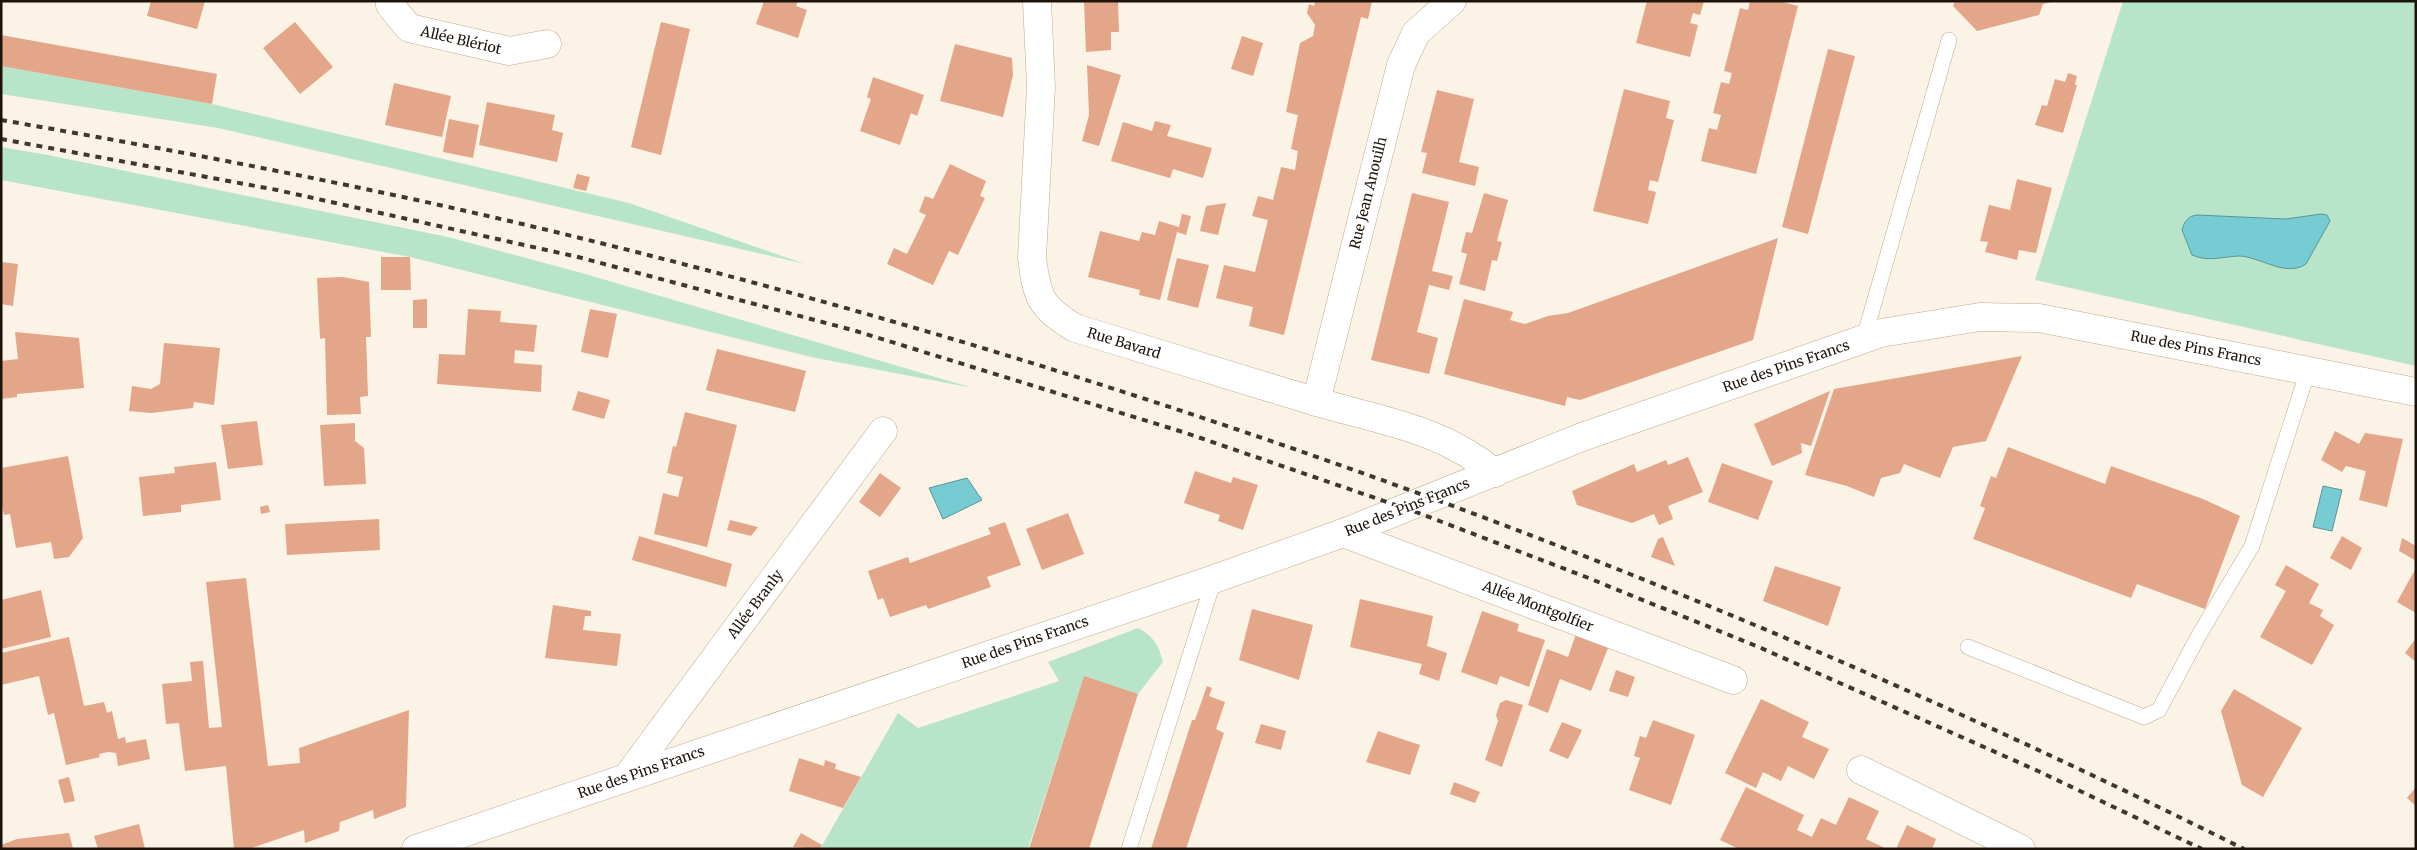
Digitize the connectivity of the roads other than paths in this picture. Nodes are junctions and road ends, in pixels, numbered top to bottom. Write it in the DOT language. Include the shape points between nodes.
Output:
graph roads {
  1 [pos="390,1"];
  2 [pos="1037,1"];
  3 [pos="1452,1"];
  4 [pos="1949,40"];
  5 [pos="547,44"];
  6 [pos="1864,338"];
  7 [pos="2308,370"];
  8 [pos="2416,392"];
  9 [pos="1316,402"];
  10 [pos="883,431"];
  11 [pos="1495,472"];
  12 [pos="1342,533"];
  13 [pos="1214,579"];
  14 [pos="1968,647"];
  15 [pos="1733,680"];
  16 [pos="1861,770"];
  17 [pos="627,776"];
  18 [pos="416,849"];
  19 [pos="1129,849"];
  20 [pos="2021,849"];
  1 -- 5 [label="street, Allée Blériot" via="409,28 510,51"];
  2 -- 9 [label="street, Rue Bavard" via="1041,87 1032,258 1042,302 1074,328"];
  3 -- 9 [label="street, Rue Jean Anouilh" via="1416,33 1401,65"];
  4 -- 6 [label="lane"];
  6 -- 7 [label="street, Rue des Pins Francs" via="1980,317 2039,318"];
  6 -- 11 [label="street, Rue des Pins Francs" via="1582,437"];
  7 -- 8 [label="street, Rue des Pins Francs"];
  7 -- 14 [label="lane" via="2252,546 2158,710 2144,717"];
  9 -- 11 [label="street, Rue Bavard" via="1419,429 1473,454"];
  10 -- 17 [label="street, Allée Branly"];
  11 -- 12 [label="street, Rue des Pins Francs"];
  12 -- 13 [label="street, Rue des Pins Francs"];
  12 -- 15 [label="street, Allée Montgolfier"];
  13 -- 17 [label="street, Rue des Pins Francs"];
  13 -- 19 [label="lane"];
  16 -- 20 [label="street"];
  17 -- 18 [label="street, Rue des Pins Francs"];
}
